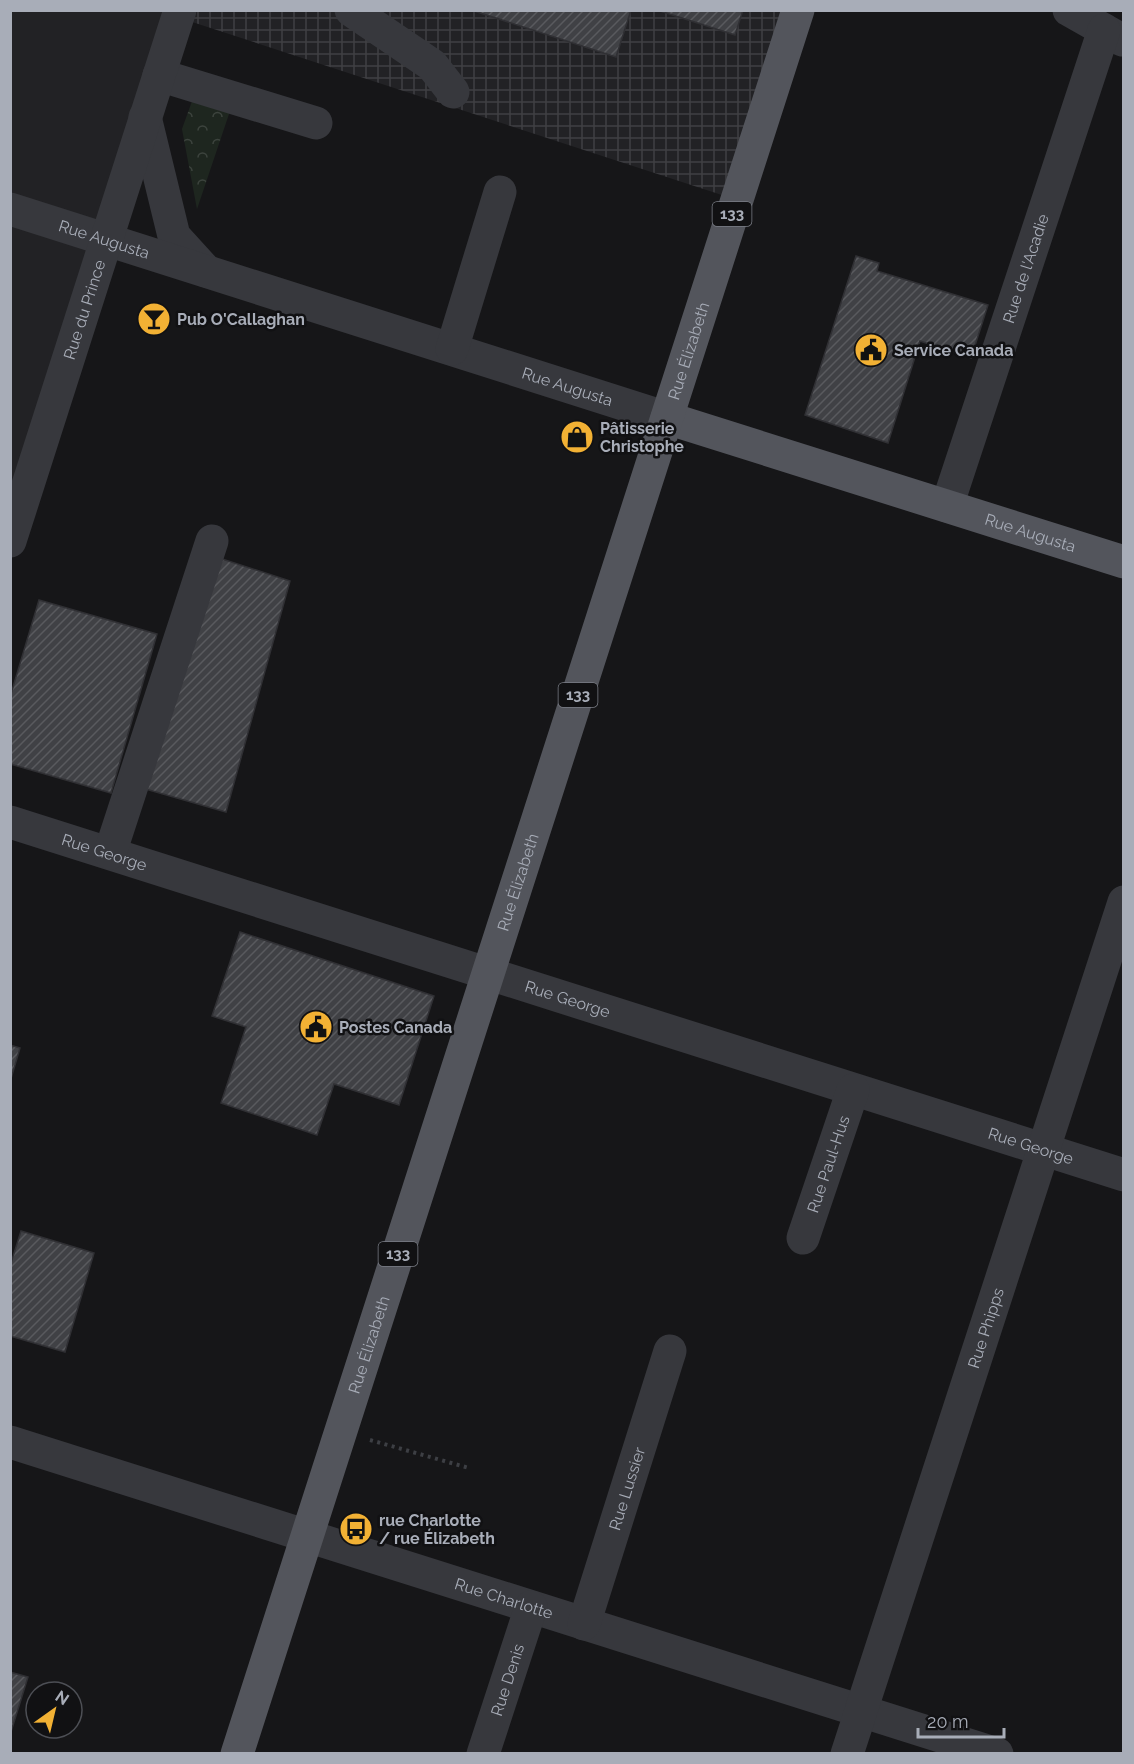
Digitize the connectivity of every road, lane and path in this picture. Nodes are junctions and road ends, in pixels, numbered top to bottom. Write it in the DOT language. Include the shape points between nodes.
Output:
graph roads {
  1 [pos="180,10"];
  2 [pos="351,10"];
  3 [pos="798,10"];
  4 [pos="1069,10"];
  5 [pos="1114,35"];
  6 [pos="159,75"];
  7 [pos="453,92"];
  8 [pos="145,117"];
  9 [pos="316,123"];
  10 [pos="500,192"];
  11 [pos="10,209"];
  12 [pos="106,241"];
  13 [pos="208,272"];
  14 [pos="452,349"];
  15 [pos="667,418"];
  16 [pos="947,506"];
  17 [pos="10,541"];
  18 [pos="212,541"];
  19 [pos="1124,562"];
  20 [pos="10,822"];
  21 [pos="110,853"];
  22 [pos="1124,902"];
  23 [pos="490,973"];
  24 [pos="853,1090"];
  25 [pos="1042,1149"];
  26 [pos="1124,1175"];
  27 [pos="803,1238"];
  28 [pos="670,1351"];
  29 [pos="341,1431"];
  30 [pos="10,1442"];
  31 [pos="469,1468"];
  32 [pos="307,1535"];
  33 [pos="531,1607"];
  34 [pos="584,1624"];
  35 [pos="861,1710"];
  36 [pos="237,1754"];
  37 [pos="483,1754"];
  38 [pos="847,1754"];
  39 [pos="997,1754"];
  1 -- 6 [label="street, Rue du Prince"];
  2 -- 7 [label="street" via="432,65"];
  3 -- 15 [label="main road, Rue Élizabeth / 133"];
  4 -- 5 [label="street"];
  5 -- 16 [label="street, Rue de l'Acadie"];
  6 -- 8 [label="street, Rue du Prince"];
  6 -- 9 [label="street"];
  8 -- 12 [label="street, Rue du Prince"];
  8 -- 13 [label="street" via="174,236"];
  10 -- 14 [label="street"];
  11 -- 12 [label="street, Rue Augusta"];
  12 -- 13 [label="street, Rue Augusta"];
  12 -- 17 [label="street, Rue du Prince"];
  13 -- 14 [label="street, Rue Augusta"];
  14 -- 15 [label="street, Rue Augusta"];
  15 -- 16 [label="main road, Rue Augusta"];
  15 -- 23 [label="main road, Rue Élizabeth / 133"];
  16 -- 19 [label="main road, Rue Augusta"];
  18 -- 21 [label="street"];
  20 -- 21 [label="street, Rue George"];
  21 -- 23 [label="street, Rue George"];
  22 -- 25 [label="street, Rue Phipps"];
  23 -- 24 [label="street, Rue George"];
  23 -- 29 [label="main road, Rue Élizabeth / 133"];
  24 -- 25 [label="street, Rue George"];
  24 -- 27 [label="street, Rue Paul-Hus"];
  25 -- 26 [label="street, Rue George"];
  25 -- 35 [label="street, Rue Phipps"];
  28 -- 34 [label="street, Rue Lussier"];
  29 -- 31 [label="path"];
  29 -- 32 [label="main road, Rue Élizabeth / 133"];
  30 -- 32 [label="street, Rue Charlotte"];
  32 -- 33 [label="street, Rue Charlotte"];
  32 -- 36 [label="main road, Rue Élizabeth / 133"];
  33 -- 34 [label="street, Rue Charlotte"];
  33 -- 37 [label="street, Rue Denis"];
  34 -- 35 [label="street, Rue Charlotte"];
  35 -- 38 [label="street, Rue Phipps"];
  35 -- 39 [label="street, Rue Charlotte"];
}
